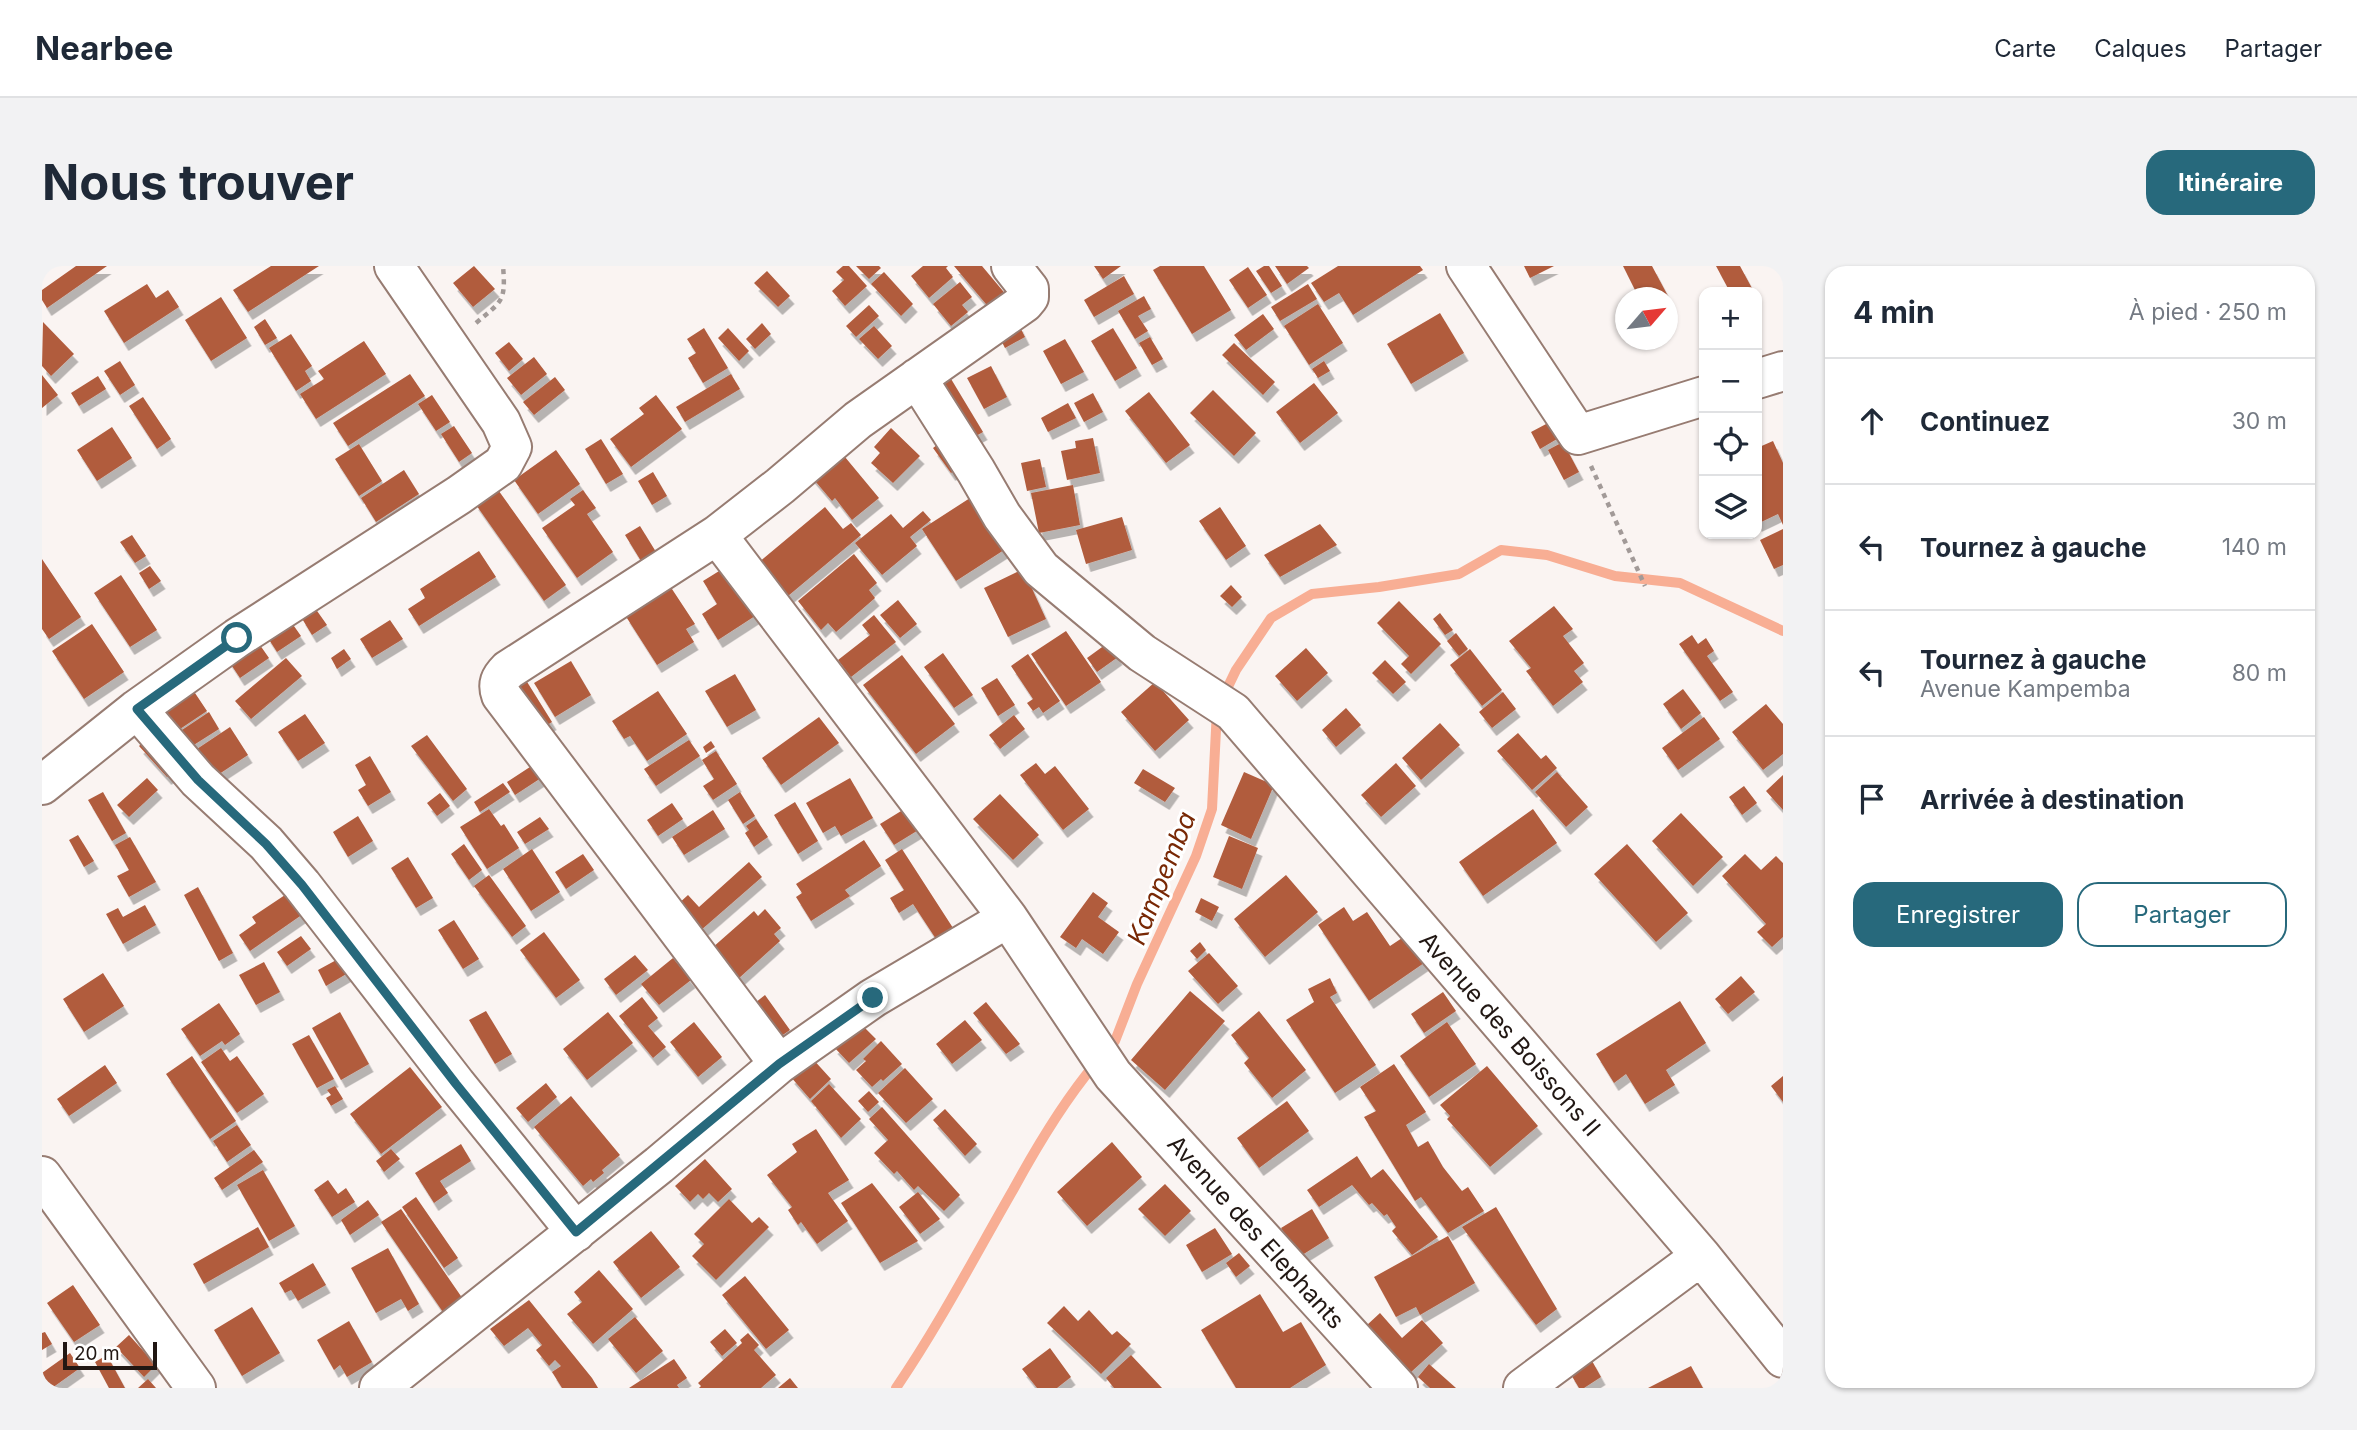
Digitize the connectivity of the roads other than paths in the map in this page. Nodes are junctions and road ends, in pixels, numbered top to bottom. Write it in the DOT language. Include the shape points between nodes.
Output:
graph roads {
  1 [pos="394,266"];
  2 [pos="1012,266"];
  3 [pos="1466,266"];
  4 [pos="1783,371"];
  5 [pos="1762,377"];
  6 [pos="917,378"];
  7 [pos="1699,398"];
  8 [pos="717,535"];
  9 [pos="137,709"];
  10 [pos="42,785"];
  11 [pos="1008,918"];
  12 [pos="779,1064"];
  13 [pos="42,1177"];
  14 [pos="576,1232"];
  15 [pos="1701,1256"];
  16 [pos="1783,1359"];
  17 [pos="196,1388"];
  18 [pos="379,1388"];
  19 [pos="1398,1388"];
  20 [pos="1523,1388"];
  1 -- 9 [label="street" via="501,422 513,447 503,464 470,487 237,638"];
  2 -- 6 [label="street" via="1029,289 1029,297"];
  3 -- 7 [label="street" via="1578,435"];
  4 -- 5 [label="street"];
  6 -- 8 [label="street"];
  6 -- 15 [label="street, Avenue des Boissons II" via="1002,516 1041,569 1142,653 1233,712"];
  8 -- 11 [label="street, Avenue des Elephants"];
  8 -- 12 [label="street" via="508,670 498,688"];
  9 -- 10 [label="street"];
  9 -- 14 [label="street" via="198,780 302,885"];
  11 -- 12 [label="street" via="873,998"];
  11 -- 19 [label="street, Avenue des Elephants" via="1113,1075"];
  12 -- 14 [label="street"];
  13 -- 17 [label="street"];
  14 -- 18 [label="street"];
  15 -- 16 [label="street, Avenue des Boissons II"];
  15 -- 20 [label="street"];
}
